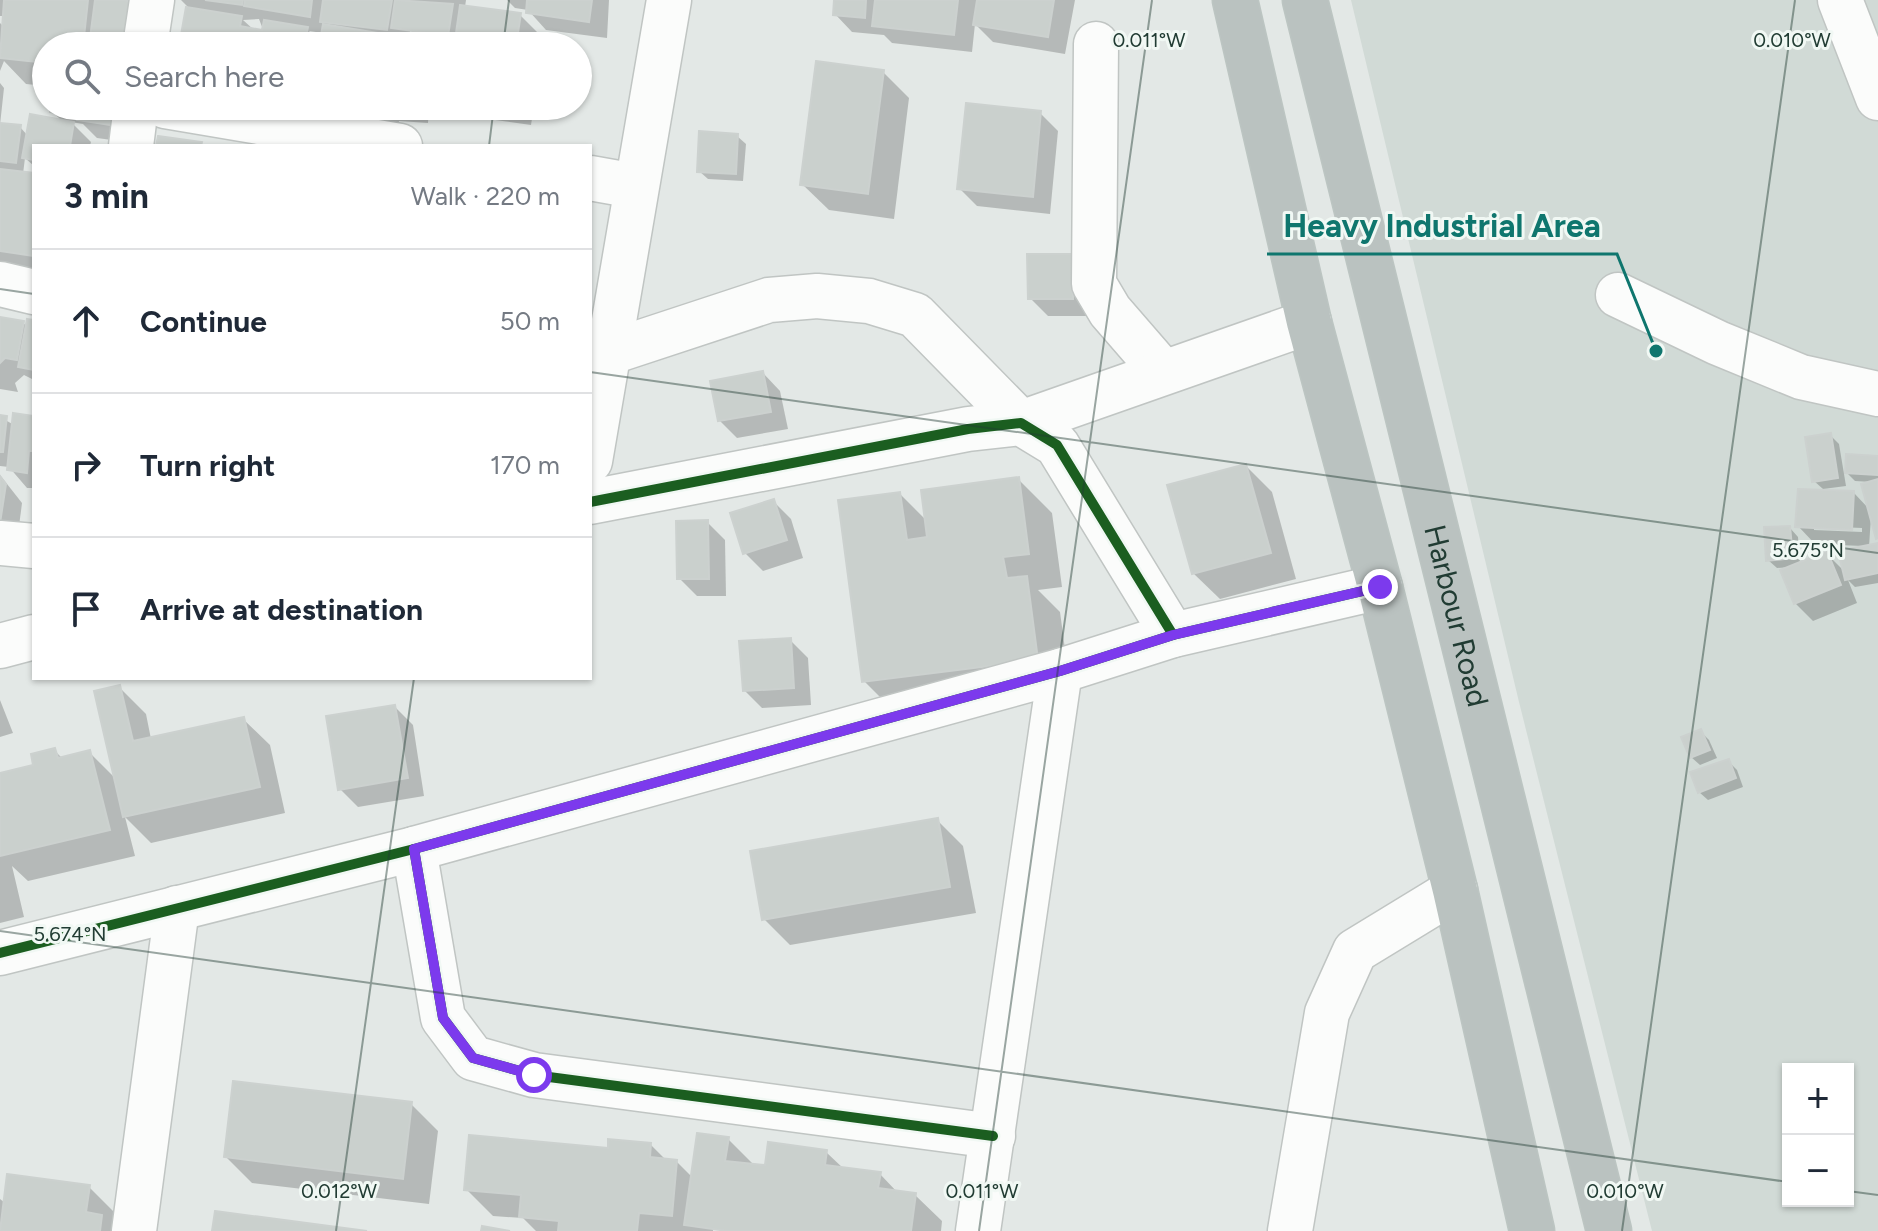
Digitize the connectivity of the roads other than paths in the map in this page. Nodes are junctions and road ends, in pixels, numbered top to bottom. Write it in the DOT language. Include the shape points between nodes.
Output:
graph roads {
  1 [pos="152,0"];
  2 [pos="669,0"];
  3 [pos="1235,0"];
  4 [pos="1305,0"];
  5 [pos="1840,0"];
  6 [pos="147,32"];
  7 [pos="1096,44"];
  8 [pos="1878,98"];
  9 [pos="134,120"];
  10 [pos="247,120"];
  11 [pos="131,144"];
  12 [pos="388,144"];
  13 [pos="592,178"];
  14 [pos="635,186"];
  15 [pos="0,284"];
  16 [pos="32,292"];
  17 [pos="1618,295"];
  18 [pos="1309,322"];
  19 [pos="608,353"];
  20 [pos="1162,371"];
  21 [pos="1878,394"];
  22 [pos="1021,423"];
  23 [pos="592,449"];
  24 [pos="592,502"];
  25 [pos="0,543"];
  26 [pos="32,546"];
  27 [pos="1380,587"];
  28 [pos="1173,635"];
  29 [pos="32,638"];
  30 [pos="0,646"];
  31 [pos="1060,671"];
  32 [pos="414,849"];
  33 [pos="1455,890"];
  34 [pos="177,908"];
  35 [pos="0,953"];
  36 [pos="993,1136"];
  37 [pos="134,1231"];
  38 [pos="978,1231"];
  39 [pos="1290,1231"];
  40 [pos="1532,1231"];
  41 [pos="1609,1231"];
  1 -- 6 [label="street"];
  2 -- 14 [label="street"];
  3 -- 18 [label="highway"];
  4 -- 41 [label="highway, Harbour Road"];
  5 -- 8 [label="street"];
  7 -- 20 [label="street" via="1094,284 1110,311"];
  9 -- 11 [label="street"];
  10 -- 12 [label="street"];
  13 -- 14 [label="street"];
  14 -- 19 [label="street"];
  15 -- 16 [label="street"];
  17 -- 21 [label="street" via="1801,377"];
  18 -- 20 [label="street"];
  18 -- 27 [label="highway"];
  19 -- 22 [label="street" via="769,300 817,296 869,301 915,315"];
  19 -- 23 [label="street"];
  20 -- 22 [label="street"];
  22 -- 24 [label="street"];
  22 -- 28 [label="street" via="1057,445"];
  25 -- 26 [label="street"];
  27 -- 28 [label="street"];
  27 -- 33 [label="highway"];
  28 -- 31 [label="street"];
  29 -- 30 [label="street"];
  31 -- 32 [label="street"];
  31 -- 36 [label="street"];
  32 -- 34 [label="street"];
  32 -- 36 [label="street" via="443,1018 473,1058 534,1075"];
  33 -- 39 [label="street" via="1355,951 1327,1013"];
  33 -- 40 [label="highway"];
  34 -- 35 [label="street"];
  34 -- 37 [label="street"];
  36 -- 38 [label="street"];
}
